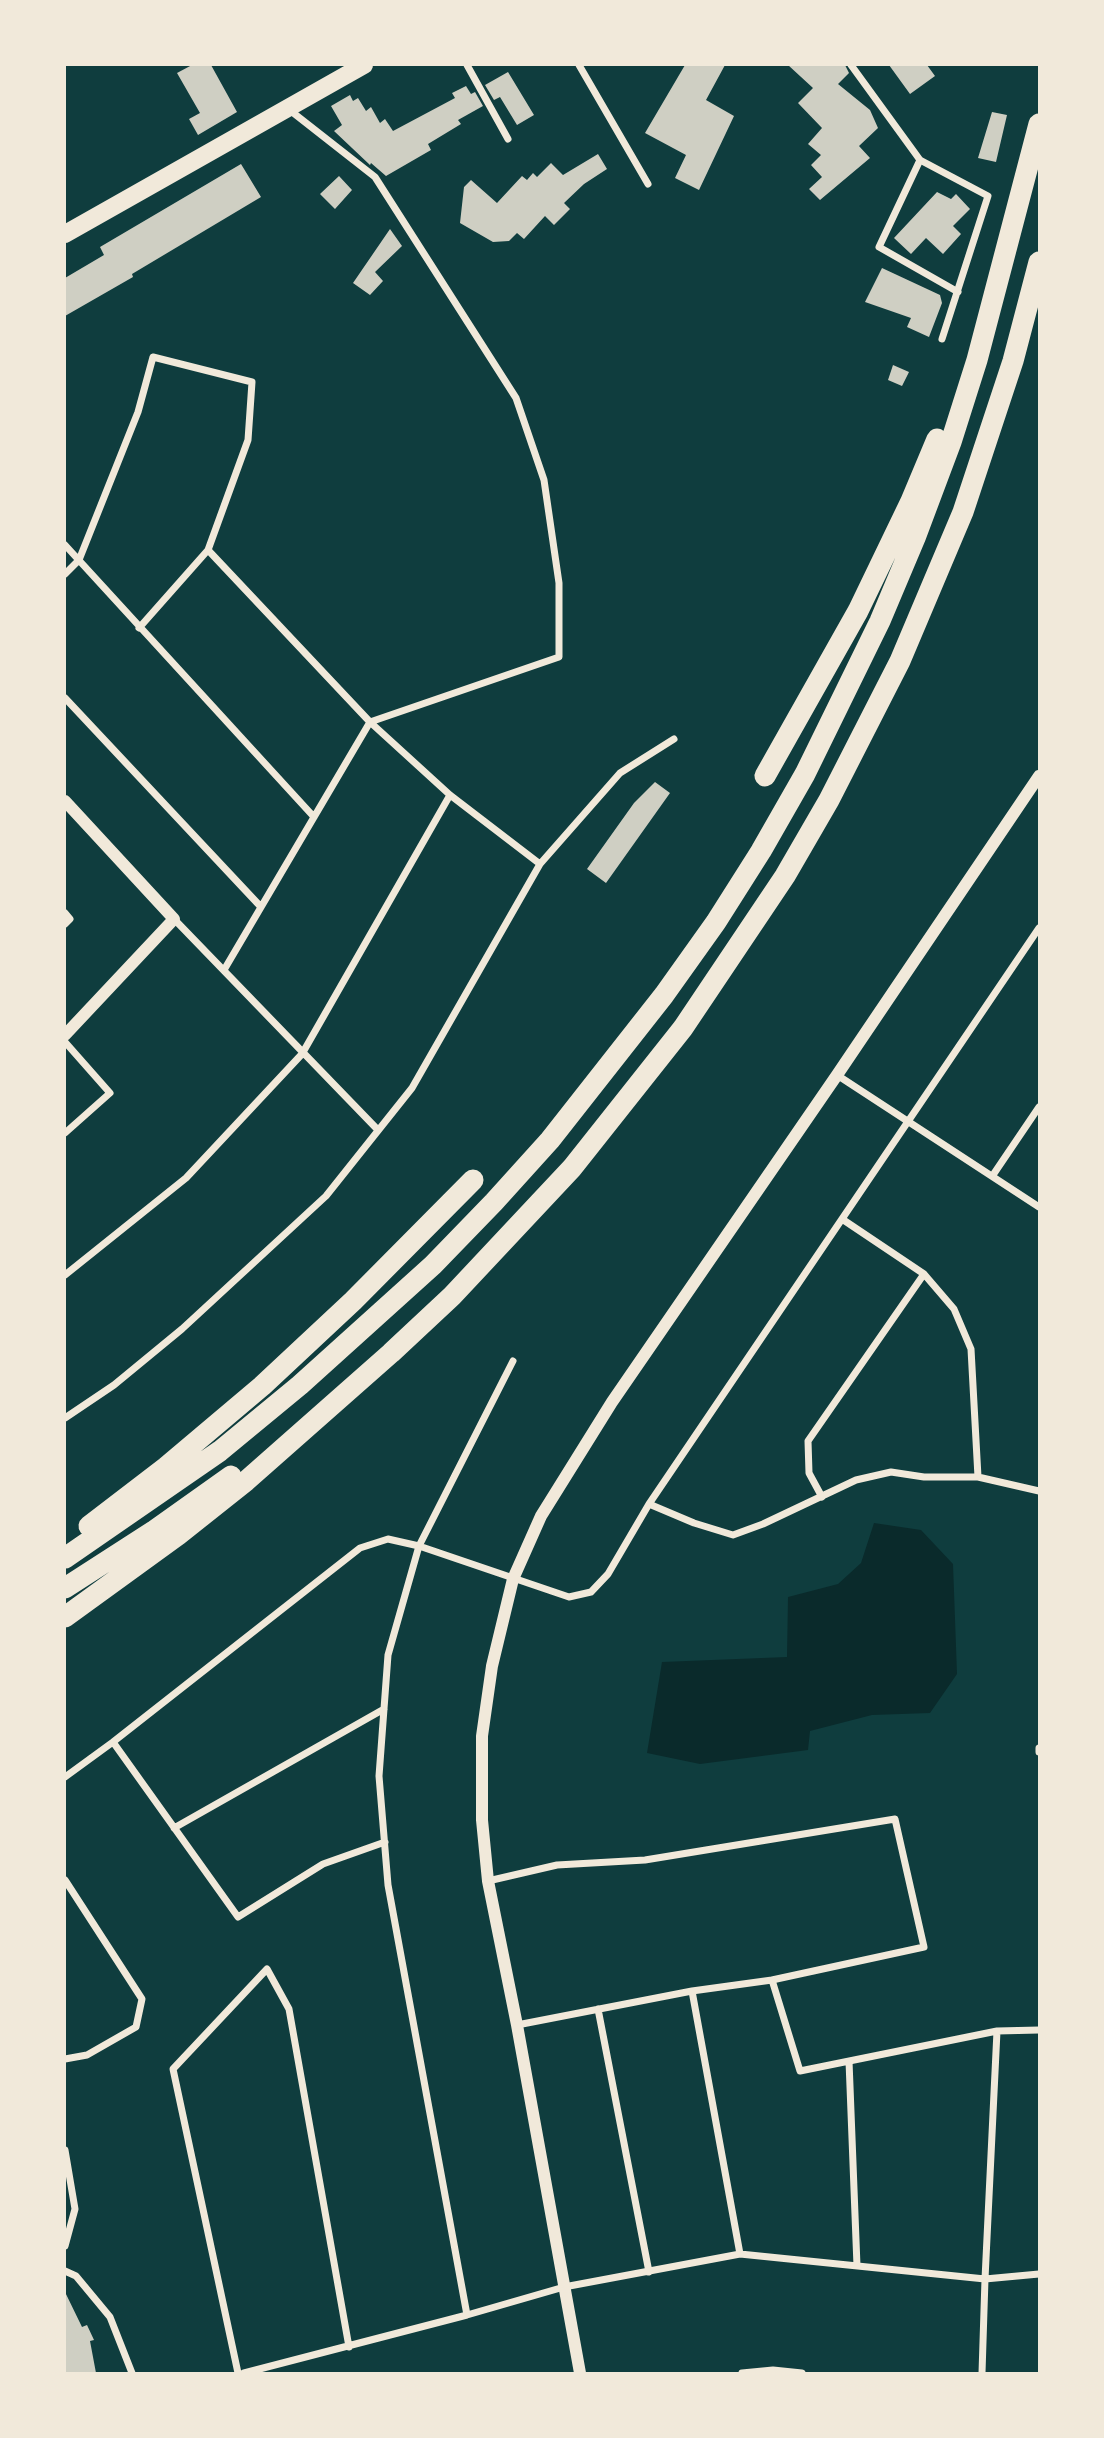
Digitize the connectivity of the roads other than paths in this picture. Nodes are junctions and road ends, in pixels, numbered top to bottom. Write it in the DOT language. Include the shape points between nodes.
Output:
graph roads {
  1 [pos="364,65"];
  2 [pos="467,65"];
  3 [pos="579,65"];
  4 [pos="851,65"];
  5 [pos="287,108"];
  6 [pos="1039,124"];
  7 [pos="508,139"];
  8 [pos="920,160"];
  9 [pos="648,184"];
  10 [pos="65,234"];
  11 [pos="1039,262"];
  12 [pos="1001,274"];
  13 [pos="958,292"];
  14 [pos="942,339"];
  15 [pos="65,545"];
  16 [pos="208,550"];
  17 [pos="79,560"];
  18 [pos="65,574"];
  19 [pos="139,628"];
  20 [pos="65,698"];
  21 [pos="370,722"];
  22 [pos="674,739"];
  23 [pos="765,776"];
  24 [pos="1039,776"];
  25 [pos="450,794"];
  26 [pos="65,801"];
  27 [pos="314,817"];
  28 [pos="540,864"];
  29 [pos="261,907"];
  30 [pos="65,913"];
  31 [pos="174,919"];
  32 [pos="65,924"];
  33 [pos="1039,928"];
  34 [pos="224,970"];
  35 [pos="65,1035"];
  36 [pos="65,1042"];
  37 [pos="302,1054"];
  38 [pos="837,1075"];
  39 [pos="1039,1107"];
  40 [pos="909,1122"];
  41 [pos="378,1130"];
  42 [pos="65,1133"];
  43 [pos="993,1175"];
  44 [pos="473,1180"];
  45 [pos="1039,1207"];
  46 [pos="842,1219"];
  47 [pos="924,1274"];
  48 [pos="65,1275"];
  49 [pos="391,1353"];
  50 [pos="513,1361"];
  51 [pos="65,1418"];
  52 [pos="978,1477"];
  53 [pos="1039,1491"];
  54 [pos="822,1496"];
  55 [pos="649,1504"];
  56 [pos="65,1544"];
  57 [pos="419,1546"];
  58 [pos="65,1558"];
  59 [pos="513,1579"];
  60 [pos="65,1588"];
  61 [pos="65,1617"];
  62 [pos="384,1709"];
  63 [pos="113,1742"];
  64 [pos="65,1777"];
  65 [pos="174,1828"];
  66 [pos="385,1843"];
  67 [pos="65,1880"];
  68 [pos="488,1881"];
  69 [pos="772,1980"];
  70 [pos="692,1991"];
  71 [pos="598,2009"];
  72 [pos="517,2025"];
  73 [pos="1039,2030"];
  74 [pos="997,2031"];
  75 [pos="65,2059"];
  76 [pos="849,2061"];
  77 [pos="65,2150"];
  78 [pos="65,2246"];
  79 [pos="740,2254"];
  80 [pos="857,2266"];
  81 [pos="65,2271"];
  82 [pos="649,2272"];
  83 [pos="1039,2274"];
  84 [pos="985,2279"];
  85 [pos="564,2287"];
  86 [pos="467,2315"];
  87 [pos="349,2347"];
  88 [pos="773,2372"];
  89 [pos="132,2373"];
  90 [pos="238,2373"];
  91 [pos="244,2373"];
  92 [pos="580,2373"];
  93 [pos="742,2373"];
  94 [pos="802,2373"];
  95 [pos="982,2373"];
  1 -- 5 [label="main road"];
  2 -- 7 [label="street"];
  3 -- 9 [label="street"];
  4 -- 8 [label="street"];
  5 -- 10 [label="main road"];
  5 -- 21 [label="street" via="375,177 516,398 544,480 557,566 559,657"];
  6 -- 12 [label="highway"];
  8 -- 13 [label="street" via="988,195"];
  8 -- 13 [label="street" via="879,247"];
  11 -- 49 [label="highway" via="989,435 932,587 866,729 785,876 683,1028 572,1168 452,1296"];
  12 -- 23 [label="highway" via="885,557"];
  12 -- 58 [label="highway" via="951,442 915,538 849,688 761,850 664,995 550,1140 433,1265 220,1451"];
  13 -- 14 [label="street"];
  15 -- 17 [label="street"];
  16 -- 17 [label="street" via="248,440 252,382 153,357 138,412"];
  16 -- 19 [label="street"];
  16 -- 21 [label="street"];
  17 -- 18 [label="street"];
  17 -- 19 [label="street"];
  19 -- 27 [label="street"];
  20 -- 29 [label="street"];
  21 -- 25 [label="street"];
  21 -- 27 [label="street"];
  22 -- 28 [label="street" via="620,774"];
  24 -- 38 [label="street"];
  25 -- 28 [label="street"];
  25 -- 37 [label="street"];
  26 -- 31 [label="street"];
  27 -- 29 [label="street"];
  28 -- 41 [label="street" via="412,1088"];
  29 -- 34 [label="street"];
  30 -- 32 [label="street" via="70,919"];
  31 -- 34 [label="street"];
  31 -- 35 [label="street"];
  33 -- 40 [label="street"];
  34 -- 37 [label="street"];
  36 -- 42 [label="street" via="110,1093"];
  37 -- 41 [label="street"];
  37 -- 48 [label="street" via="186,1178"];
  38 -- 40 [label="street"];
  38 -- 59 [label="street" via="611,1402 541,1516"];
  39 -- 43 [label="street"];
  40 -- 43 [label="street"];
  40 -- 46 [label="street"];
  41 -- 51 [label="street" via="326,1196 260,1259 114,1385"];
  43 -- 45 [label="street"];
  44 -- 56 [label="highway" via="262,1386"];
  46 -- 47 [label="street"];
  46 -- 55 [label="street"];
  47 -- 52 [label="street" via="954,1309 971,1349"];
  47 -- 54 [label="street" via="808,1441 808,1473"];
  49 -- 60 [label="highway" via="236,1473"];
  49 -- 61 [label="highway" via="236,1489"];
  50 -- 57 [label="street"];
  52 -- 53 [label="street"];
  52 -- 54 [label="street" via="891,1472 856,1480"];
  54 -- 55 [label="street" via="733,1535"];
  55 -- 59 [label="street" via="608,1574 591,1592 569,1597"];
  57 -- 59 [label="street"];
  57 -- 62 [label="street" via="388,1656"];
  57 -- 63 [label="street" via="388,1539 360,1548"];
  59 -- 68 [label="street" via="492,1666 482,1736 480,1790"];
  62 -- 65 [label="street"];
  62 -- 66 [label="street" via="380,1776"];
  63 -- 64 [label="street"];
  63 -- 65 [label="street"];
  65 -- 66 [label="street" via="238,1917 323,1864"];
  66 -- 86 [label="street" via="388,1885"];
  67 -- 75 [label="street" via="142,1999 136,2027 87,2055"];
  68 -- 69 [label="street" via="557,1865 645,1860 895,1819 924,1947"];
  68 -- 72 [label="street"];
  69 -- 70 [label="street"];
  69 -- 76 [label="street" via="800,2071"];
  70 -- 71 [label="street"];
  70 -- 79 [label="street"];
  71 -- 72 [label="street"];
  71 -- 82 [label="street"];
  72 -- 85 [label="street"];
  73 -- 74 [label="street"];
  74 -- 76 [label="street"];
  74 -- 84 [label="street"];
  76 -- 80 [label="street"];
  77 -- 78 [label="street" via="75,2209"];
  79 -- 80 [label="street"];
  79 -- 82 [label="street"];
  80 -- 84 [label="street"];
  81 -- 89 [label="street" via="76,2276 110,2317"];
  82 -- 85 [label="street"];
  83 -- 84 [label="street"];
  84 -- 95 [label="street"];
  85 -- 86 [label="street"];
  85 -- 92 [label="street"];
  86 -- 87 [label="street"];
  87 -- 90 [label="street" via="289,2008 267,1969 173,2069"];
  87 -- 91 [label="street"];
  88 -- 93 [label="street"];
  88 -- 94 [label="street"];
}
